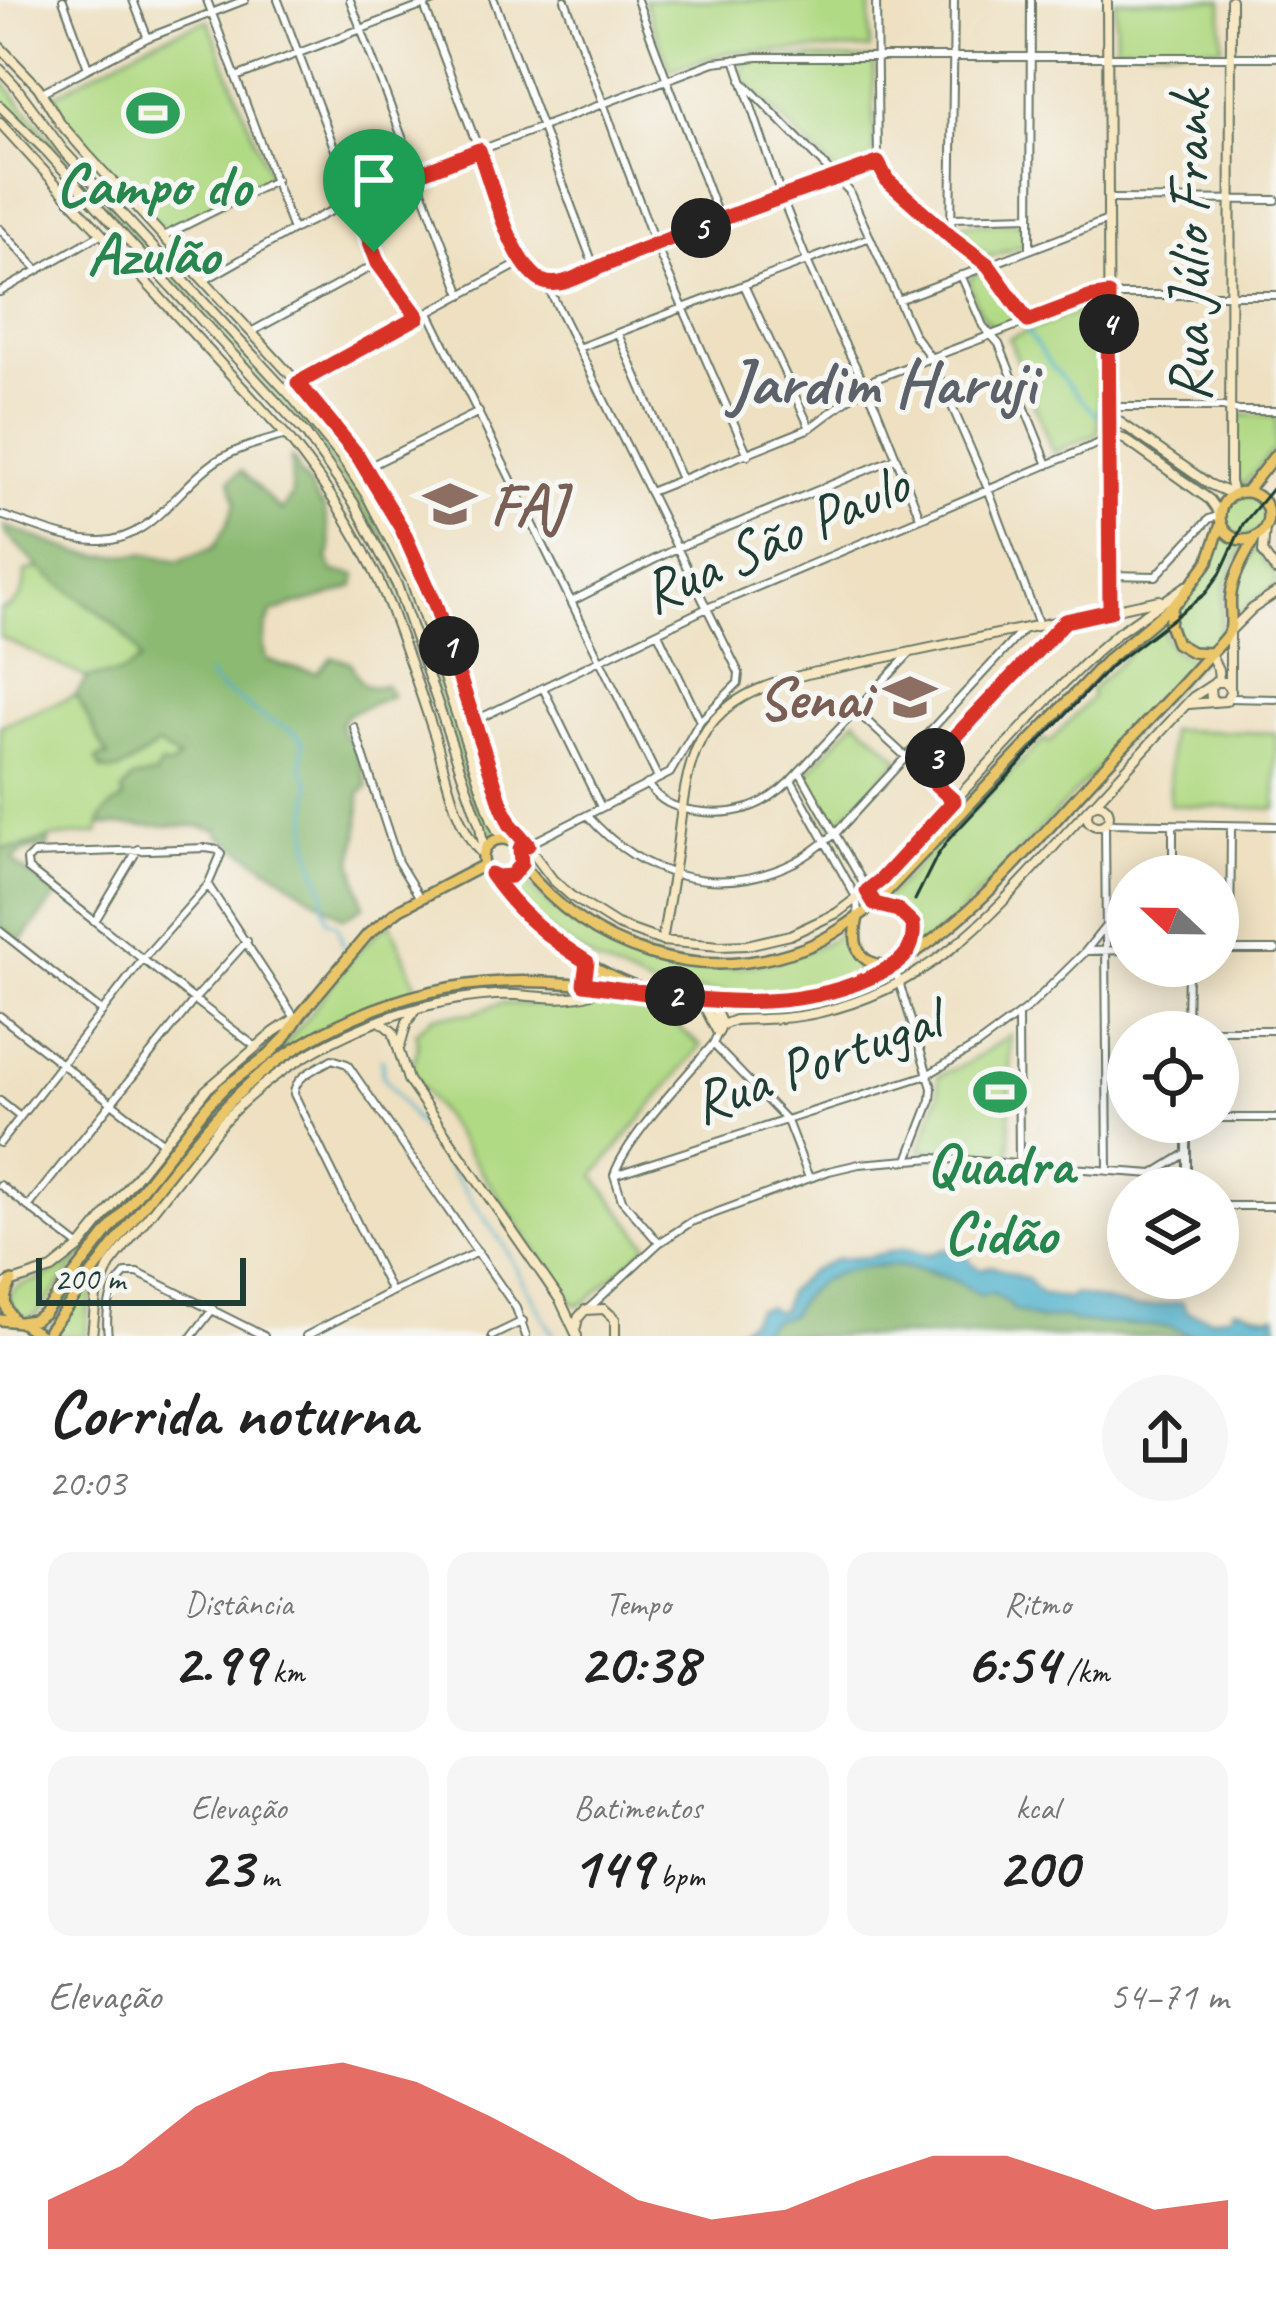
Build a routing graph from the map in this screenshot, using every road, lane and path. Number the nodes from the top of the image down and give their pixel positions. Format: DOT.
graph roads {
  1 [pos="63,0"];
  2 [pos="134,0"];
  3 [pos="207,0"];
  4 [pos="244,0"];
  5 [pos="278,0"];
  6 [pos="350,0"];
  7 [pos="437,0"];
  8 [pos="494,0"];
  9 [pos="566,0"];
  10 [pos="637,0"];
  11 [pos="876,0"];
  12 [pos="954,0"];
  13 [pos="1030,0"];
  14 [pos="1107,0"];
  15 [pos="1231,0"];
  16 [pos="423,3"];
  17 [pos="212,13"];
  18 [pos="361,29"];
  19 [pos="147,38"];
  20 [pos="0,47"];
  21 [pos="299,53"];
  22 [pos="876,56"];
  23 [pos="1030,56"];
  24 [pos="953,57"];
  25 [pos="1230,57"];
  26 [pos="1276,57"];
  27 [pos="1107,58"];
  28 [pos="735,59"];
  29 [pos="17,64"];
  30 [pos="88,68"];
  31 [pos="1,71"];
  32 [pos="236,77"];
  33 [pos="667,78"];
  34 [pos="741,80"];
  35 [pos="42,92"];
  36 [pos="603,102"];
  37 [pos="0,106"];
  38 [pos="0,123"];
  39 [pos="541,126"];
  40 [pos="479,150"];
  41 [pos="878,163"];
  42 [pos="416,174"];
  43 [pos="838,177"];
  44 [pos="275,180"];
  45 [pos="354,199"];
  46 [pos="782,199"];
  47 [pos="1108,200"];
  48 [pos="1232,200"];
  49 [pos="1276,200"];
  50 [pos="1030,216"];
  51 [pos="952,218"];
  52 [pos="1108,220"];
  53 [pos="720,221"];
  54 [pos="0,229"];
  55 [pos="293,230"];
  56 [pos="101,234"];
  57 [pos="164,236"];
  58 [pos="870,237"];
  59 [pos="951,237"];
  60 [pos="655,244"];
  61 [pos="1030,249"];
  62 [pos="807,260"];
  63 [pos="524,261"];
  64 [pos="378,263"];
  65 [pos="988,265"];
  66 [pos="595,269"];
  67 [pos="38,270"];
  68 [pos="962,275"];
  69 [pos="205,280"];
  70 [pos="546,283"];
  71 [pos="744,285"];
  72 [pos="0,292"];
  73 [pos="462,295"];
  74 [pos="1108,295"];
  75 [pos="1231,295"];
  76 [pos="1276,295"];
  77 [pos="898,300"];
  78 [pos="683,308"];
  79 [pos="429,313"];
  80 [pos="418,317"];
  81 [pos="1028,321"];
  82 [pos="251,332"];
  83 [pos="617,333"];
  84 [pos="992,334"];
  85 [pos="578,348"];
  86 [pos="931,358"];
  87 [pos="298,383"];
  88 [pos="865,385"];
  89 [pos="1231,409"];
  90 [pos="1276,411"];
  91 [pos="479,412"];
  92 [pos="1111,412"];
  93 [pos="810,428"];
  94 [pos="286,434"];
  95 [pos="1111,439"];
  96 [pos="748,454"];
  97 [pos="1276,454"];
  98 [pos="896,458"];
  99 [pos="1048,465"];
  100 [pos="366,468"];
  101 [pos="681,479"];
  102 [pos="988,489"];
  103 [pos="650,492"];
  104 [pos="1246,492"];
  105 [pos="1233,494"];
  106 [pos="0,515"];
  107 [pos="921,518"];
  108 [pos="1220,518"];
  109 [pos="1270,518"];
  110 [pos="1256,536"];
  111 [pos="677,548"];
  112 [pos="1276,571"];
  113 [pos="1110,575"];
  114 [pos="1197,578"];
  115 [pos="1177,592"];
  116 [pos="1276,593"];
  117 [pos="572,601"];
  118 [pos="1173,605"];
  119 [pos="707,608"];
  120 [pos="1110,611"];
  121 [pos="1065,621"];
  122 [pos="1039,625"];
  123 [pos="1025,628"];
  124 [pos="1230,631"];
  125 [pos="658,633"];
  126 [pos="996,634"];
  127 [pos="912,652"];
  128 [pos="1210,653"];
  129 [pos="1001,655"];
  130 [pos="601,660"];
  131 [pos="867,661"];
  132 [pos="883,682"];
  133 [pos="1216,682"];
  134 [pos="543,688"];
  135 [pos="1229,693"];
  136 [pos="1276,699"];
  137 [pos="1215,701"];
  138 [pos="1188,704"];
  139 [pos="856,711"];
  140 [pos="474,721"];
  141 [pos="700,721"];
  142 [pos="354,727"];
  143 [pos="905,758"];
  144 [pos="800,772"];
  145 [pos="922,772"];
  146 [pos="658,778"];
  147 [pos="791,780"];
  148 [pos="647,784"];
  149 [pos="1112,784"];
  150 [pos="954,801"];
  151 [pos="1094,804"];
  152 [pos="601,807"];
  153 [pos="681,809"];
  154 [pos="586,815"];
  155 [pos="1107,821"];
  156 [pos="1091,823"];
  157 [pos="1174,826"];
  158 [pos="1231,826"];
  159 [pos="1276,826"];
  160 [pos="835,834"];
  161 [pos="507,839"];
  162 [pos="1062,839"];
  163 [pos="825,841"];
  164 [pos="524,847"];
  165 [pos="138,849"];
  166 [pos="1107,855"];
  167 [pos="1173,855"];
  168 [pos="1231,855"];
  169 [pos="485,862"];
  170 [pos="521,864"];
  171 [pos="674,874"];
  172 [pos="208,885"];
  173 [pos="867,891"];
  174 [pos="420,898"];
  175 [pos="857,899"];
  176 [pos="875,904"];
  177 [pos="858,917"];
  178 [pos="95,921"];
  179 [pos="1107,923"];
  180 [pos="0,932"];
  181 [pos="662,940"];
  182 [pos="247,941"];
  183 [pos="1107,950"];
  184 [pos="1239,950"];
  185 [pos="1276,950"];
  186 [pos="1084,953"];
  187 [pos="906,958"];
  188 [pos="143,959"];
  189 [pos="587,962"];
  190 [pos="894,966"];
  191 [pos="899,983"];
  192 [pos="584,984"];
  193 [pos="608,987"];
  194 [pos="1108,987"];
  195 [pos="670,996"];
  196 [pos="194,1000"];
  197 [pos="701,1000"];
  198 [pos="718,1001"];
  199 [pos="415,1011"];
  200 [pos="102,1012"];
  201 [pos="0,1016"];
  202 [pos="1018,1016"];
  203 [pos="298,1017"];
  204 [pos="392,1018"];
  205 [pos="381,1022"];
  206 [pos="720,1029"];
  207 [pos="1239,1030"];
  208 [pos="1276,1030"];
  209 [pos="401,1041"];
  210 [pos="713,1044"];
  211 [pos="256,1047"];
  212 [pos="62,1064"];
  213 [pos="927,1075"];
  214 [pos="0,1101"];
  215 [pos="110,1102"];
  216 [pos="20,1117"];
  217 [pos="1239,1118"];
  218 [pos="1276,1118"];
  219 [pos="787,1121"];
  220 [pos="0,1142"];
  221 [pos="163,1142"];
  222 [pos="1187,1143"];
  223 [pos="1187,1153"];
  224 [pos="908,1158"];
  225 [pos="1019,1164"];
  226 [pos="1108,1167"];
  227 [pos="1164,1167"];
  228 [pos="1187,1167"];
  229 [pos="1107,1171"];
  230 [pos="614,1175"];
  231 [pos="809,1178"];
  232 [pos="0,1185"];
  233 [pos="1239,1206"];
  234 [pos="1276,1206"];
  235 [pos="28,1207"];
  236 [pos="659,1244"];
  237 [pos="80,1247"];
  238 [pos="478,1252"];
  239 [pos="12,1281"];
  240 [pos="0,1286"];
  241 [pos="391,1292"];
  242 [pos="560,1300"];
  243 [pos="213,1310"];
  244 [pos="587,1310"];
  245 [pos="0,1320"];
  246 [pos="18,1321"];
  247 [pos="523,1321"];
  248 [pos="577,1332"];
  249 [pos="45,1336"];
  250 [pos="92,1336"];
  251 [pos="108,1336"];
  252 [pos="192,1336"];
  253 [pos="264,1336"];
  254 [pos="306,1336"];
  255 [pos="492,1336"];
  256 [pos="526,1336"];
  257 [pos="615,1336"];
  1 -- 30 [label="street"];
  2 -- 19 [label="street"];
  3 -- 17 [label="street"];
  4 -- 17 [label="street"];
  5 -- 21 [label="street"];
  6 -- 18 [label="street"];
  7 -- 16 [label="street"];
  8 -- 39 [label="street"];
  9 -- 36 [label="street"];
  10 -- 33 [label="street"];
  11 -- 22 [label="street"];
  12 -- 24 [label="street"];
  13 -- 23 [label="street"];
  14 -- 27 [label="street"];
  15 -- 25 [label="street, Rua Júlio Frank"];
  16 -- 18 [label="street"];
  16 -- 40 [label="street"];
  17 -- 19 [label="street"];
  17 -- 32 [label="street"];
  18 -- 21 [label="street"];
  18 -- 42 [label="street"];
  19 -- 30 [label="street"];
  20 -- 29 [label="street"];
  21 -- 32 [label="street"];
  21 -- 45 [label="street"];
  22 -- 24 [label="street"];
  22 -- 28 [label="street"];
  22 -- 41 [label="street"];
  23 -- 24 [label="street"];
  23 -- 27 [label="street"];
  23 -- 50 [label="street"];
  24 -- 51 [label="street"];
  25 -- 26 [label="street"];
  25 -- 27 [label="street"];
  25 -- 48 [label="street, Rua Júlio Frank"];
  27 -- 47 [label="street"];
  28 -- 33 [label="street"];
  28 -- 34 [label="street"];
  29 -- 31 [label="street"];
  29 -- 35 [label="street"];
  30 -- 35 [label="street"];
  31 -- 161 [label="street"];
  32 -- 44 [label="street"];
  33 -- 36 [label="street"];
  33 -- 53 [label="street"];
  34 -- 43 [label="street"];
  34 -- 46 [label="street"];
  35 -- 57 [label="street"];
  36 -- 39 [label="street"];
  36 -- 60 [label="street"];
  37 -- 169 [label="street"];
  38 -- 56 [label="street"];
  39 -- 40 [label="street"];
  39 -- 66 [label="street"];
  40 -- 42 [label="street"];
  40 -- 63 [label="street"];
  41 -- 43 [label="street"];
  41 -- 59 [label="street"];
  42 -- 45 [label="street"];
  42 -- 73 [label="street"];
  43 -- 46 [label="street"];
  43 -- 58 [label="street"];
  44 -- 55 [label="street"];
  44 -- 57 [label="street"];
  45 -- 55 [label="street"];
  45 -- 64 [label="street"];
  46 -- 53 [label="street"];
  46 -- 62 [label="street"];
  47 -- 48 [label="street"];
  47 -- 52 [label="street"];
  48 -- 49 [label="street"];
  48 -- 75 [label="street, Rua Júlio Frank"];
  50 -- 51 [label="street"];
  50 -- 61 [label="street"];
  51 -- 59 [label="street"];
  52 -- 61 [label="street"];
  52 -- 74 [label="street"];
  53 -- 60 [label="street"];
  54 -- 67 [label="street"];
  55 -- 69 [label="street"];
  56 -- 67 [label="street"];
  56 -- 94 [label="street"];
  57 -- 69 [label="street"];
  58 -- 62 [label="street"];
  58 -- 77 [label="street"];
  59 -- 65 [label="street"];
  60 -- 66 [label="street"];
  60 -- 78 [label="street"];
  61 -- 65 [label="street"];
  62 -- 71 [label="street"];
  62 -- 88 [label="street"];
  63 -- 70 [label="street"];
  63 -- 73 [label="street"];
  64 -- 80 [label="street"];
  64 -- 82 [label="street"];
  65 -- 68 [label="street"];
  65 -- 81 [label="street"];
  66 -- 70 [label="street"];
  67 -- 72 [label="street"];
  68 -- 77 [label="street"];
  68 -- 84 [label="street"];
  69 -- 82 [label="street"];
  70 -- 85 [label="street"];
  71 -- 78 [label="street"];
  71 -- 93 [label="street"];
  73 -- 79 [label="street"];
  74 -- 75 [label="street"];
  74 -- 81 [label="street"];
  74 -- 92 [label="street"];
  75 -- 76 [label="street"];
  75 -- 89 [label="street, Rua Júlio Frank"];
  77 -- 86 [label="street"];
  78 -- 83 [label="street"];
  78 -- 96 [label="street"];
  79 -- 80 [label="street"];
  79 -- 91 [label="street"];
  80 -- 87 [label="street"];
  81 -- 84 [label="street"];
  82 -- 87 [label="street"];
  83 -- 85 [label="street"];
  83 -- 101 [label="street"];
  84 -- 86 [label="street"];
  84 -- 99 [label="street"];
  85 -- 103 [label="street"];
  86 -- 88 [label="street"];
  86 -- 102 [label="street"];
  87 -- 100 [label="street"];
  88 -- 93 [label="street"];
  88 -- 98 [label="street"];
  89 -- 90 [label="street"];
  89 -- 92 [label="street"];
  89 -- 105 [label="street, Rua Júlio Frank"];
  91 -- 100 [label="street"];
  91 -- 117 [label="street"];
  92 -- 95 [label="street"];
  92 -- 105 [label="street"];
  93 -- 96 [label="street"];
  94 -- 106 [label="street"];
  94 -- 169 [label="street"];
  95 -- 99 [label="street, Rua São Paulo"];
  95 -- 108 [label="street"];
  95 -- 113 [label="street"];
  96 -- 101 [label="street"];
  97 -- 104 [label="main road"];
  98 -- 107 [label="street"];
  98 -- 111 [label="street"];
  99 -- 102 [label="street, Rua São Paulo"];
  100 -- 140 [label="street"];
  101 -- 103 [label="street"];
  102 -- 107 [label="street, Rua São Paulo"];
  102 -- 122 [label="street"];
  103 -- 111 [label="street"];
  104 -- 105 [label="main road"];
  104 -- 109 [label="main road"];
  105 -- 108 [label="main road"];
  107 -- 119 [label="street, Rua São Paulo"];
  108 -- 110 [label="main road"];
  108 -- 113 [label="street"];
  108 -- 114 [label="main road"];
  109 -- 110 [label="main road"];
  109 -- 112 [label="street"];
  110 -- 124 [label="main road"];
  111 -- 117 [label="street"];
  111 -- 119 [label="street"];
  113 -- 120 [label="street"];
  114 -- 115 [label="street"];
  114 -- 118 [label="main road"];
  115 -- 120 [label="street"];
  115 -- 150 [label="street"];
  116 -- 124 [label="street"];
  117 -- 130 [label="street"];
  118 -- 128 [label="main road"];
  118 -- 176 [label="main road"];
  119 -- 125 [label="street, Rua São Paulo"];
  119 -- 141 [label="street"];
  120 -- 121 [label="street"];
  121 -- 122 [label="street"];
  121 -- 145 [label="street"];
  122 -- 123 [label="street"];
  123 -- 126 [label="street"];
  123 -- 129 [label="street"];
  124 -- 128 [label="main road"];
  124 -- 135 [label="street"];
  125 -- 130 [label="street, Rua São Paulo"];
  125 -- 141 [label="street"];
  126 -- 127 [label="street"];
  126 -- 129 [label="street"];
  127 -- 131 [label="street"];
  127 -- 132 [label="street"];
  128 -- 133 [label="street"];
  128 -- 187 [label="main road"];
  129 -- 143 [label="street"];
  130 -- 134 [label="street, Rua São Paulo"];
  130 -- 146 [label="street"];
  131 -- 132 [label="street"];
  131 -- 153 [label="street"];
  132 -- 139 [label="street"];
  133 -- 135 [label="street"];
  133 -- 137 [label="street"];
  133 -- 138 [label="street"];
  134 -- 140 [label="street, Rua São Paulo"];
  134 -- 152 [label="street"];
  135 -- 136 [label="street"];
  135 -- 137 [label="street"];
  137 -- 138 [label="street"];
  138 -- 149 [label="street"];
  139 -- 143 [label="street"];
  139 -- 144 [label="street"];
  140 -- 164 [label="street"];
  141 -- 146 [label="street"];
  142 -- 174 [label="street"];
  143 -- 145 [label="street"];
  143 -- 160 [label="street"];
  144 -- 147 [label="street"];
  144 -- 160 [label="street"];
  145 -- 150 [label="street"];
  146 -- 148 [label="street"];
  147 -- 153 [label="street"];
  147 -- 163 [label="street"];
  148 -- 152 [label="street"];
  148 -- 153 [label="street"];
  149 -- 151 [label="street"];
  149 -- 155 [label="street"];
  150 -- 173 [label="street"];
  151 -- 155 [label="street"];
  151 -- 156 [label="street"];
  151 -- 162 [label="street"];
  152 -- 154 [label="street"];
  153 -- 171 [label="street"];
  154 -- 164 [label="street"];
  154 -- 171 [label="street"];
  155 -- 156 [label="street"];
  155 -- 157 [label="street"];
  155 -- 166 [label="street"];
  156 -- 162 [label="street"];
  157 -- 158 [label="street"];
  157 -- 167 [label="street"];
  158 -- 159 [label="street"];
  158 -- 168 [label="street"];
  160 -- 163 [label="street"];
  160 -- 173 [label="street"];
  161 -- 164 [label="main road"];
  161 -- 169 [label="main road"];
  162 -- 191 [label="street"];
  163 -- 171 [label="street"];
  163 -- 175 [label="street"];
  164 -- 170 [label="main road"];
  164 -- 181 [label="street"];
  165 -- 172 [label="street"];
  165 -- 178 [label="street"];
  165 -- 178 [label="street"];
  169 -- 170 [label="main road"];
  169 -- 174 [label="main road"];
  169 -- 189 [label="main road"];
  170 -- 177 [label="main road"];
  171 -- 181 [label="street"];
  172 -- 182 [label="street"];
  172 -- 188 [label="street"];
  173 -- 175 [label="street"];
  173 -- 176 [label="street"];
  174 -- 203 [label="main road"];
  175 -- 177 [label="street"];
  175 -- 181 [label="street"];
  176 -- 177 [label="main road"];
  176 -- 187 [label="main road"];
  177 -- 190 [label="main road"];
  178 -- 188 [label="street"];
  179 -- 186 [label="street, Rua Portugal"];
  180 -- 200 [label="street"];
  182 -- 196 [label="street"];
  182 -- 203 [label="street"];
  183 -- 186 [label="street"];
  184 -- 185 [label="street"];
  186 -- 202 [label="street, Rua Portugal"];
  187 -- 190 [label="main road"];
  188 -- 196 [label="street"];
  188 -- 200 [label="street"];
  189 -- 192 [label="main road"];
  189 -- 195 [label="main road"];
  190 -- 191 [label="street"];
  190 -- 198 [label="main road"];
  191 -- 206 [label="street"];
  191 -- 213 [label="street"];
  192 -- 193 [label="main road"];
  192 -- 249 [label="main road"];
  193 -- 195 [label="main road"];
  193 -- 199 [label="street"];
  194 -- 226 [label="street"];
  195 -- 197 [label="main road"];
  196 -- 211 [label="street"];
  196 -- 215 [label="street"];
  197 -- 198 [label="main road"];
  197 -- 206 [label="street"];
  198 -- 206 [label="street"];
  199 -- 204 [label="street"];
  199 -- 209 [label="street"];
  200 -- 212 [label="street"];
  201 -- 212 [label="street"];
  202 -- 213 [label="street, Rua Portugal"];
  202 -- 225 [label="street"];
  203 -- 211 [label="street"];
  203 -- 246 [label="main road"];
  204 -- 205 [label="street"];
  204 -- 209 [label="street"];
  205 -- 209 [label="street"];
  205 -- 250 [label="street"];
  206 -- 210 [label="street"];
  207 -- 208 [label="street"];
  209 -- 242 [label="street"];
  210 -- 219 [label="street"];
  210 -- 230 [label="street"];
  211 -- 221 [label="street"];
  212 -- 215 [label="street"];
  212 -- 216 [label="street"];
  213 -- 219 [label="street, Rua Portugal"];
  213 -- 224 [label="street"];
  214 -- 216 [label="street"];
  215 -- 221 [label="street"];
  215 -- 235 [label="street"];
  216 -- 220 [label="street"];
  217 -- 218 [label="street"];
  219 -- 230 [label="street, Rua Portugal"];
  219 -- 231 [label="street"];
  221 -- 237 [label="street"];
  222 -- 223 [label="street"];
  223 -- 227 [label="street"];
  223 -- 228 [label="street"];
  224 -- 225 [label="street"];
  224 -- 231 [label="street"];
  225 -- 229 [label="street"];
  230 -- 236 [label="street"];
  231 -- 236 [label="street"];
  232 -- 235 [label="street"];
  233 -- 234 [label="street"];
  235 -- 237 [label="street"];
  236 -- 244 [label="street"];
  237 -- 239 [label="street"];
  238 -- 241 [label="street"];
  238 -- 241 [label="street"];
  238 -- 247 [label="street"];
  239 -- 240 [label="street"];
  239 -- 246 [label="main road"];
  241 -- 254 [label="street"];
  242 -- 244 [label="street"];
  242 -- 248 [label="street"];
  243 -- 251 [label="street"];
  243 -- 252 [label="street"];
  243 -- 253 [label="street"];
  244 -- 248 [label="street"];
  244 -- 257 [label="street"];
  245 -- 246 [label="main road"];
  246 -- 249 [label="main road"];
  247 -- 255 [label="street"];
  247 -- 256 [label="street"];
}
